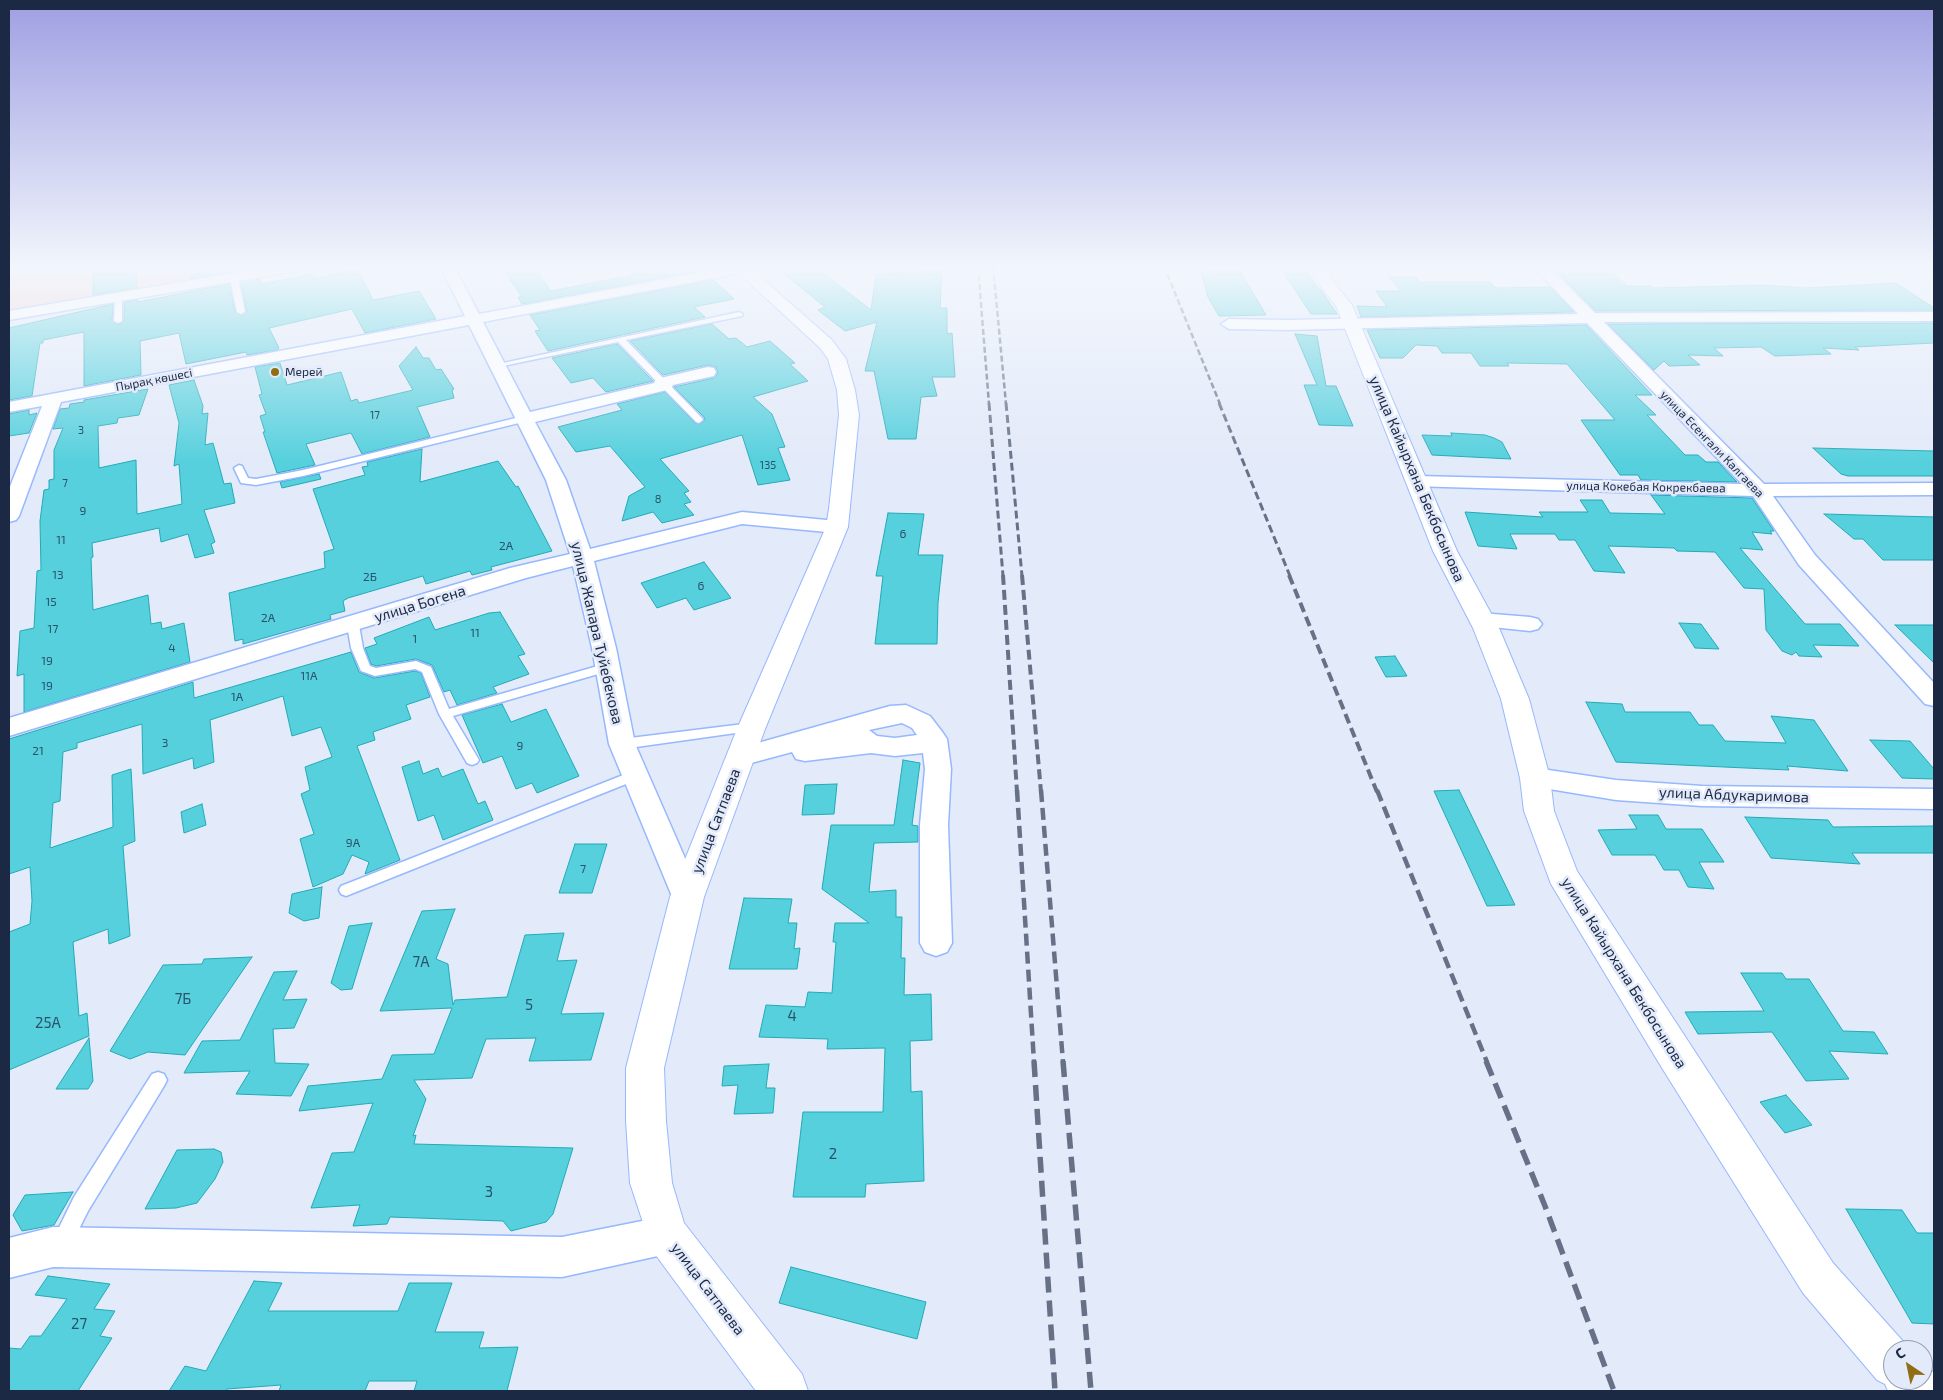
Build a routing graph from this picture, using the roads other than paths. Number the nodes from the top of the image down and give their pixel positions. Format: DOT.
graph roads {
  1 [pos="415,331"];
  2 [pos="481,331"];
  3 [pos="657,331"];
  4 [pos="812,331"];
  5 [pos="1356,331"];
  6 [pos="1603,331"];
  7 [pos="620,339"];
  8 [pos="498,365"];
  9 [pos="708,372"];
  10 [pos="663,384"];
  11 [pos="54,399"];
  12 [pos="9,407"];
  13 [pos="524,418"];
  14 [pos="699,420"];
  15 [pos="239,468"];
  16 [pos="1418,482"];
  17 [pos="1934,489"];
  18 [pos="1759,490"];
  19 [pos="9,516"];
  20 [pos="837,526"];
  21 [pos="582,557"];
  22 [pos="1481,620"];
  23 [pos="1530,624"];
  24 [pos="352,625"];
  25 [pos="608,668"];
  26 [pos="1934,698"];
  27 [pos="446,714"];
  28 [pos="9,727"];
  29 [pos="752,727"];
  30 [pos="622,744"];
  31 [pos="740,757"];
  32 [pos="472,760"];
  33 [pos="636,775"];
  34 [pos="1535,778"];
  35 [pos="1934,799"];
  36 [pos="346,890"];
  37 [pos="687,897"];
  38 [pos="936,943"];
  39 [pos="158,1080"];
  40 [pos="667,1235"];
  41 [pos="60,1247"];
  42 [pos="9,1258"];
  43 [pos="1883,1353"];
  44 [pos="786,1391"];
  1 -- 11 [label="street, Пырақ көшесі"];
  2 -- 8 [label="street, улица Жапара Туйебекова"];
  3 -- 7 [label="lane"];
  4 -- 20 [label="street, улица Сатпаева"];
  5 -- 16 [label="street, улица Кайырхана Бекбосынова"];
  6 -- 18 [label="street, улица Есенгали Калгаева"];
  7 -- 8 [label="lane"];
  7 -- 10 [label="lane"];
  8 -- 13 [label="street, улица Жапара Туйебекова"];
  9 -- 10 [label="street"];
  10 -- 13 [label="street"];
  10 -- 14 [label="lane"];
  11 -- 12 [label="street, Пырақ көшесі"];
  11 -- 19 [label="street"];
  13 -- 15 [label="lane"];
  13 -- 21 [label="street, улица Жапара Туйебекова"];
  16 -- 18 [label="street, улица Кокебая Кокрекбаева"];
  16 -- 22 [label="street, улица Кайырхана Бекбосынова"];
  17 -- 18 [label="street, улица Кокебая Кокрекбаева"];
  18 -- 26 [label="street, улица Есенгали Калгаева"];
  20 -- 21 [label="street, улица Богена"];
  20 -- 29 [label="street, улица Сатпаева"];
  21 -- 24 [label="street, улица Богена"];
  21 -- 25 [label="street, улица Жапара Туйебекова"];
  22 -- 23 [label="street"];
  22 -- 34 [label="street, улица Кайырхана Бекбосынова"];
  24 -- 27 [label="lane"];
  24 -- 28 [label="street, улица Богена"];
  25 -- 27 [label="lane"];
  25 -- 30 [label="street, улица Жапара Туйебекова"];
  27 -- 32 [label="lane"];
  29 -- 30 [label="lane"];
  29 -- 31 [label="street, улица Сатпаева"];
  30 -- 33 [label="street, улица Жапара Туйебекова"];
  31 -- 37 [label="street, улица Сатпаева"];
  31 -- 38 [label="street"];
  33 -- 36 [label="lane"];
  33 -- 37 [label="street, улица Жапара Туйебекова"];
  34 -- 35 [label="street, улица Абдукаримова"];
  34 -- 43 [label="street, улица Кайырхана Бекбосынова"];
  37 -- 40 [label="street, улица Сатпаева"];
  39 -- 41 [label="lane"];
  40 -- 41 [label="street"];
  40 -- 44 [label="street, улица Сатпаева"];
  41 -- 42 [label="street"];
}
